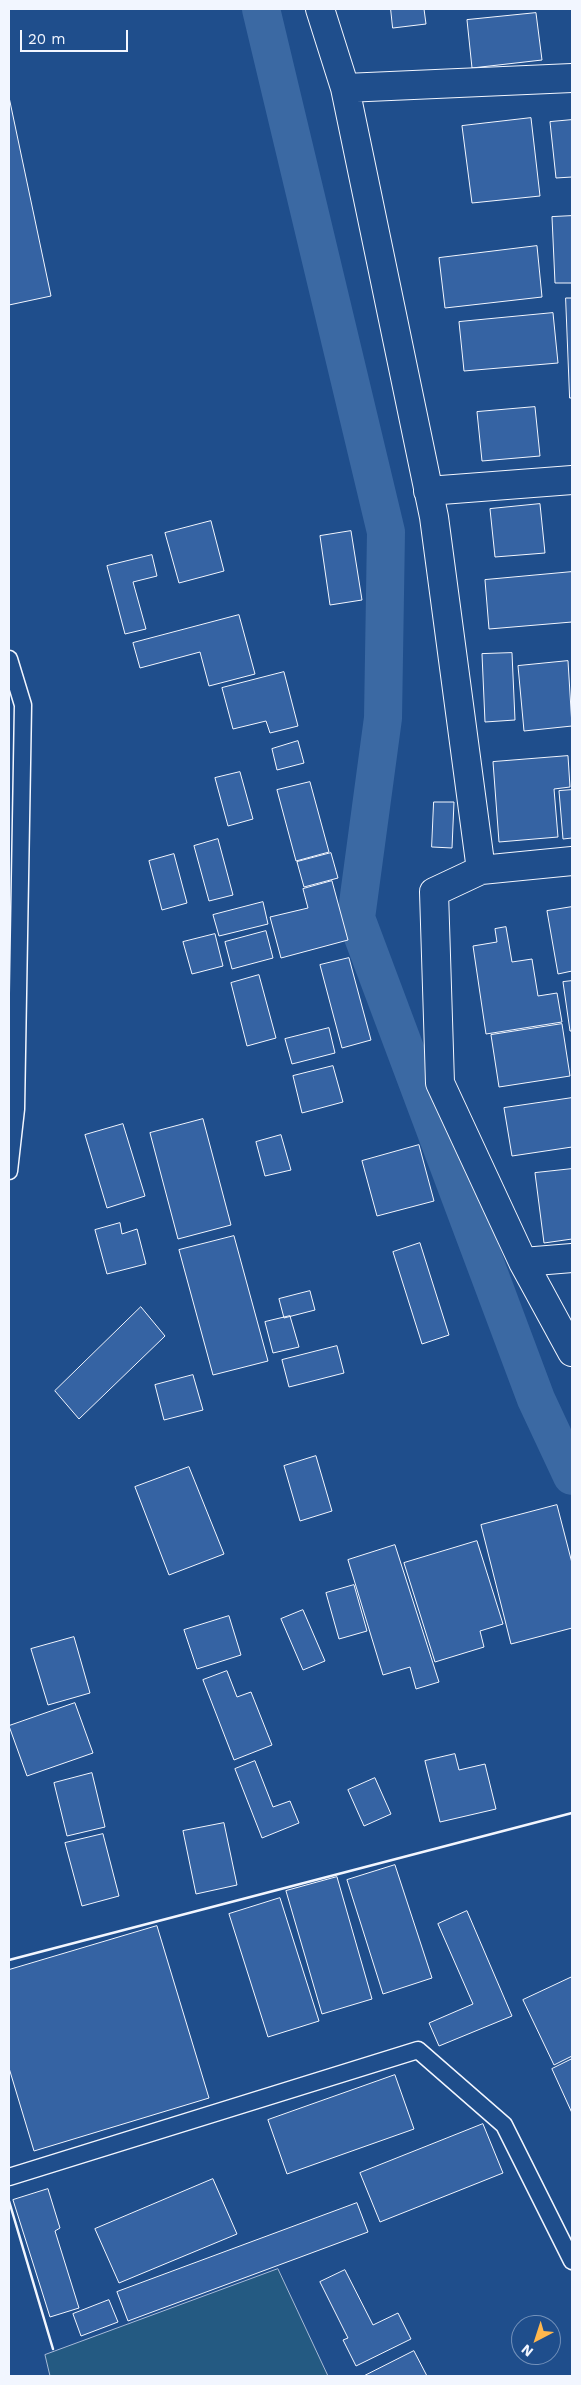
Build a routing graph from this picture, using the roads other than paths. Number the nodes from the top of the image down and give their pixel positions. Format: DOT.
graph roads {
  1 [pos="320,9"];
  2 [pos="572,78"];
  3 [pos="345,88"];
  4 [pos="572,480"];
  5 [pos="428,492"];
  6 [pos="9,659"];
  7 [pos="572,861"];
  8 [pos="481,870"];
  9 [pos="9,1171"];
  10 [pos="572,1258"];
  11 [pos="523,1262"];
  12 [pos="572,1352"];
  13 [pos="9,2177"];
  14 [pos="572,2262"];
  1 -- 3 [label="street"];
  2 -- 3 [label="street"];
  3 -- 5 [label="street"];
  4 -- 5 [label="street"];
  5 -- 8 [label="street"];
  6 -- 9 [label="lane"];
  7 -- 8 [label="street"];
  8 -- 11 [label="street"];
  10 -- 11 [label="street"];
  11 -- 12 [label="street"];
  13 -- 14 [label="lane"];
}
